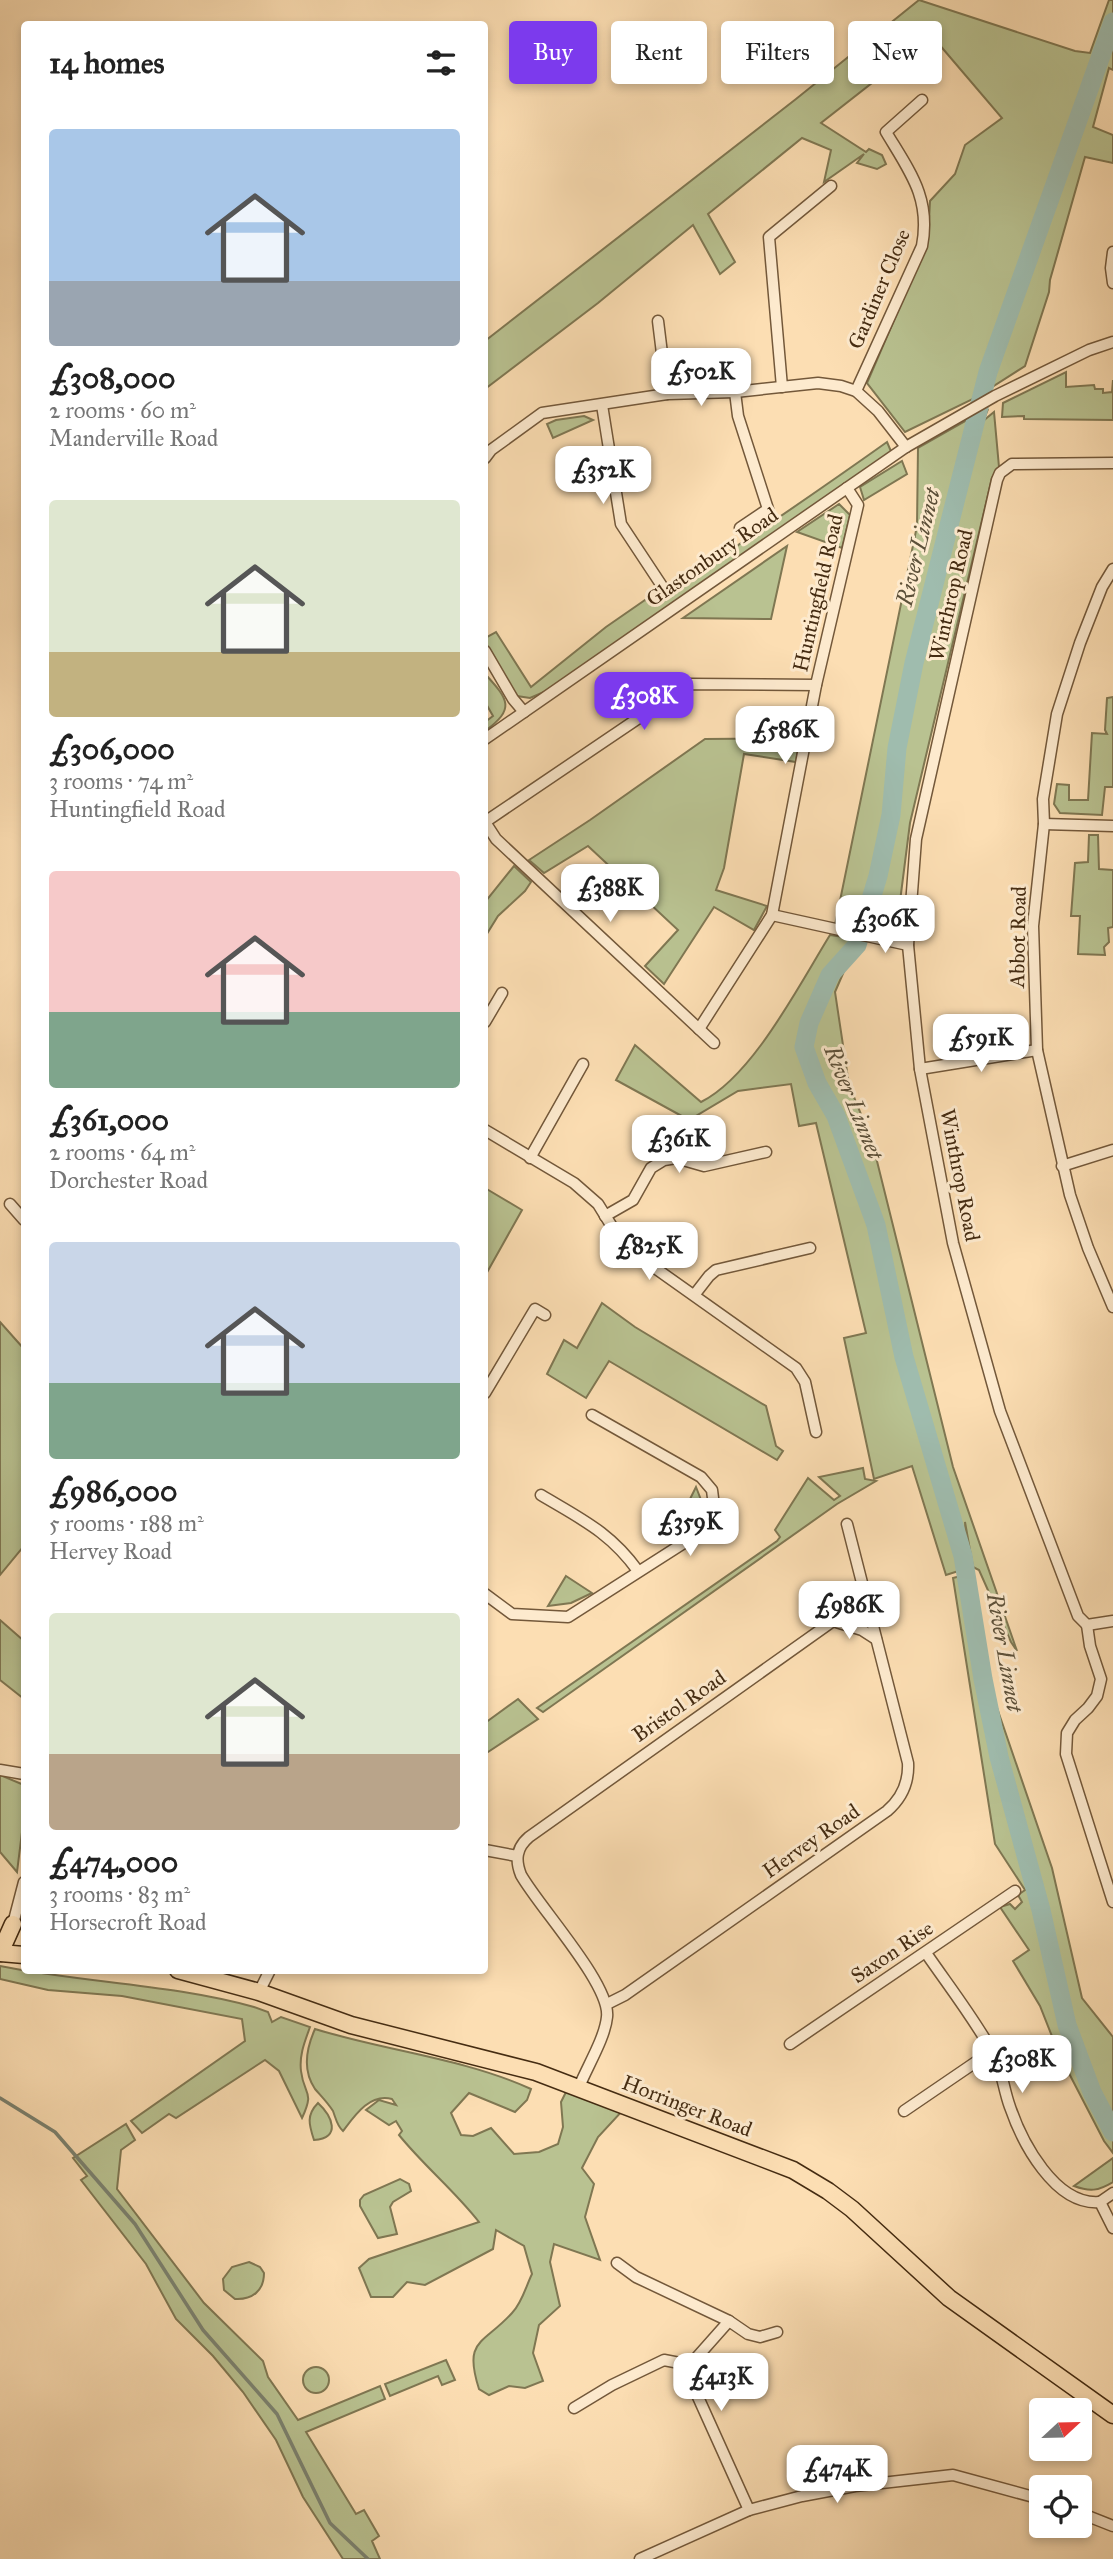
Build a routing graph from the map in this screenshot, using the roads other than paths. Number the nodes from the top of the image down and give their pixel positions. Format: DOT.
graph roads {
  1 [pos="922,100"];
  2 [pos="831,186"];
  3 [pos="1113,253"];
  4 [pos="1113,283"];
  5 [pos="658,321"];
  6 [pos="1113,342"];
  7 [pos="782,387"];
  8 [pos="856,391"];
  9 [pos="735,392"];
  10 [pos="667,394"];
  11 [pos="602,405"];
  12 [pos="906,447"];
  13 [pos="488,454"];
  14 [pos="1113,463"];
  15 [pos="847,488"];
  16 [pos="740,528"];
  17 [pos="1113,569"];
  18 [pos="662,586"];
  19 [pos="488,662"];
  20 [pos="816,685"];
  21 [pos="524,712"];
  22 [pos="488,737"];
  23 [pos="488,820"];
  24 [pos="1044,824"];
  25 [pos="1113,826"];
  26 [pos="488,827"];
  27 [pos="772,915"];
  28 [pos="908,945"];
  29 [pos="502,993"];
  30 [pos="488,1017"];
  31 [pos="699,1028"];
  32 [pos="714,1044"];
  33 [pos="1037,1050"];
  34 [pos="583,1064"];
  35 [pos="920,1069"];
  36 [pos="488,1131"];
  37 [pos="1113,1150"];
  38 [pos="766,1152"];
  39 [pos="530,1158"];
  40 [pos="1062,1166"];
  41 [pos="10,1204"];
  42 [pos="605,1216"];
  43 [pos="21,1217"];
  44 [pos="810,1248"];
  45 [pos="695,1294"];
  46 [pos="1113,1307"];
  47 [pos="545,1315"];
  48 [pos="488,1388"];
  49 [pos="592,1415"];
  50 [pos="816,1432"];
  51 [pos="541,1495"];
  52 [pos="847,1524"];
  53 [pos="638,1571"];
  54 [pos="863,1587"];
  55 [pos="488,1596"];
  56 [pos="833,1621"];
  57 [pos="1113,1621"];
  58 [pos="1087,1625"];
  59 [pos="876,1639"];
  60 [pos="0,1770"];
  61 [pos="21,1774"];
  62 [pos="488,1851"];
  63 [pos="517,1856"];
  64 [pos="1015,1891"];
  65 [pos="21,1893"];
  66 [pos="1113,1902"];
  67 [pos="13,1924"];
  68 [pos="0,1953"];
  69 [pos="926,1953"];
  70 [pos="21,1955"];
  71 [pos="193,1974"];
  72 [pos="268,1974"];
  73 [pos="260,1992"];
  74 [pos="607,2004"];
  75 [pos="790,2044"];
  76 [pos="992,2051"];
  77 [pos="579,2087"];
  78 [pos="904,2111"];
  79 [pos="1113,2193"];
  80 [pos="1100,2202"];
  81 [pos="1113,2228"];
  82 [pos="617,2263"];
  83 [pos="729,2321"];
  84 [pos="776,2332"];
  85 [pos="690,2365"];
  86 [pos="574,2408"];
  87 [pos="1113,2415"];
  88 [pos="1029,2496"];
  89 [pos="749,2510"];
  90 [pos="1092,2518"];
  91 [pos="1113,2526"];
  92 [pos="640,2559"];
  1 -- 8 [label="street, Gardiner Close"];
  2 -- 7 [label="street"];
  3 -- 4 [label="street"];
  5 -- 10 [label="street"];
  6 -- 12 [label="street, Glastonbury Road"];
  7 -- 8 [label="street"];
  7 -- 9 [label="street"];
  8 -- 12 [label="street"];
  9 -- 10 [label="street"];
  9 -- 16 [label="street"];
  10 -- 11 [label="street"];
  11 -- 13 [label="street"];
  11 -- 18 [label="street"];
  12 -- 15 [label="street, Glastonbury Road"];
  14 -- 28 [label="street, Winthrop Road"];
  15 -- 20 [label="street, Huntingfield Road"];
  15 -- 21 [label="street, Glastonbury Road"];
  17 -- 24 [label="street, Abbot Road"];
  19 -- 21 [label="street"];
  20 -- 23 [label="street"];
  20 -- 27 [label="street, Huntingfield Road"];
  21 -- 22 [label="street, Glastonbury Road"];
  24 -- 25 [label="street"];
  24 -- 33 [label="street, Abbot Road"];
  26 -- 31 [label="street"];
  27 -- 28 [label="street"];
  27 -- 31 [label="street, Huntingfield Road"];
  28 -- 35 [label="street, Winthrop Road"];
  29 -- 30 [label="street"];
  31 -- 32 [label="street"];
  33 -- 35 [label="street"];
  33 -- 40 [label="street, Abbot Road"];
  34 -- 39 [label="street"];
  35 -- 58 [label="street, Winthrop Road"];
  36 -- 39 [label="street"];
  37 -- 40 [label="street"];
  38 -- 42 [label="street"];
  39 -- 42 [label="street"];
  40 -- 46 [label="street, Abbot Road"];
  41 -- 43 [label="street"];
  42 -- 45 [label="street"];
  44 -- 45 [label="street"];
  45 -- 50 [label="street"];
  47 -- 48 [label="street"];
  49 -- 53 [label="street"];
  51 -- 53 [label="street"];
  52 -- 54 [label="street, Hervey Road"];
  53 -- 55 [label="street"];
  54 -- 56 [label="street, Bristol Road"];
  54 -- 59 [label="street, Hervey Road"];
  56 -- 59 [label="street"];
  56 -- 63 [label="street, Bristol Road"];
  57 -- 58 [label="street"];
  58 -- 66 [label="street, Winthrop Road"];
  59 -- 74 [label="street, Hervey Road"];
  60 -- 61 [label="street"];
  62 -- 63 [label="street"];
  63 -- 74 [label="street"];
  64 -- 69 [label="street, Saxon Rise"];
  65 -- 67 [label="street"];
  67 -- 68 [label="main road"];
  68 -- 70 [label="main road"];
  69 -- 75 [label="street, Saxon Rise"];
  69 -- 76 [label="street"];
  71 -- 73 [label="main road, Horringer Road"];
  72 -- 73 [label="street"];
  73 -- 77 [label="main road, Horringer Road"];
  74 -- 77 [label="street"];
  76 -- 78 [label="street"];
  76 -- 80 [label="street"];
  77 -- 87 [label="main road, Horringer Road"];
  79 -- 80 [label="street"];
  80 -- 81 [label="street"];
  82 -- 83 [label="street"];
  83 -- 84 [label="street"];
  83 -- 85 [label="street"];
  85 -- 86 [label="street"];
  85 -- 89 [label="street"];
  88 -- 89 [label="street"];
  89 -- 92 [label="street"];
  90 -- 91 [label="street"];
}
